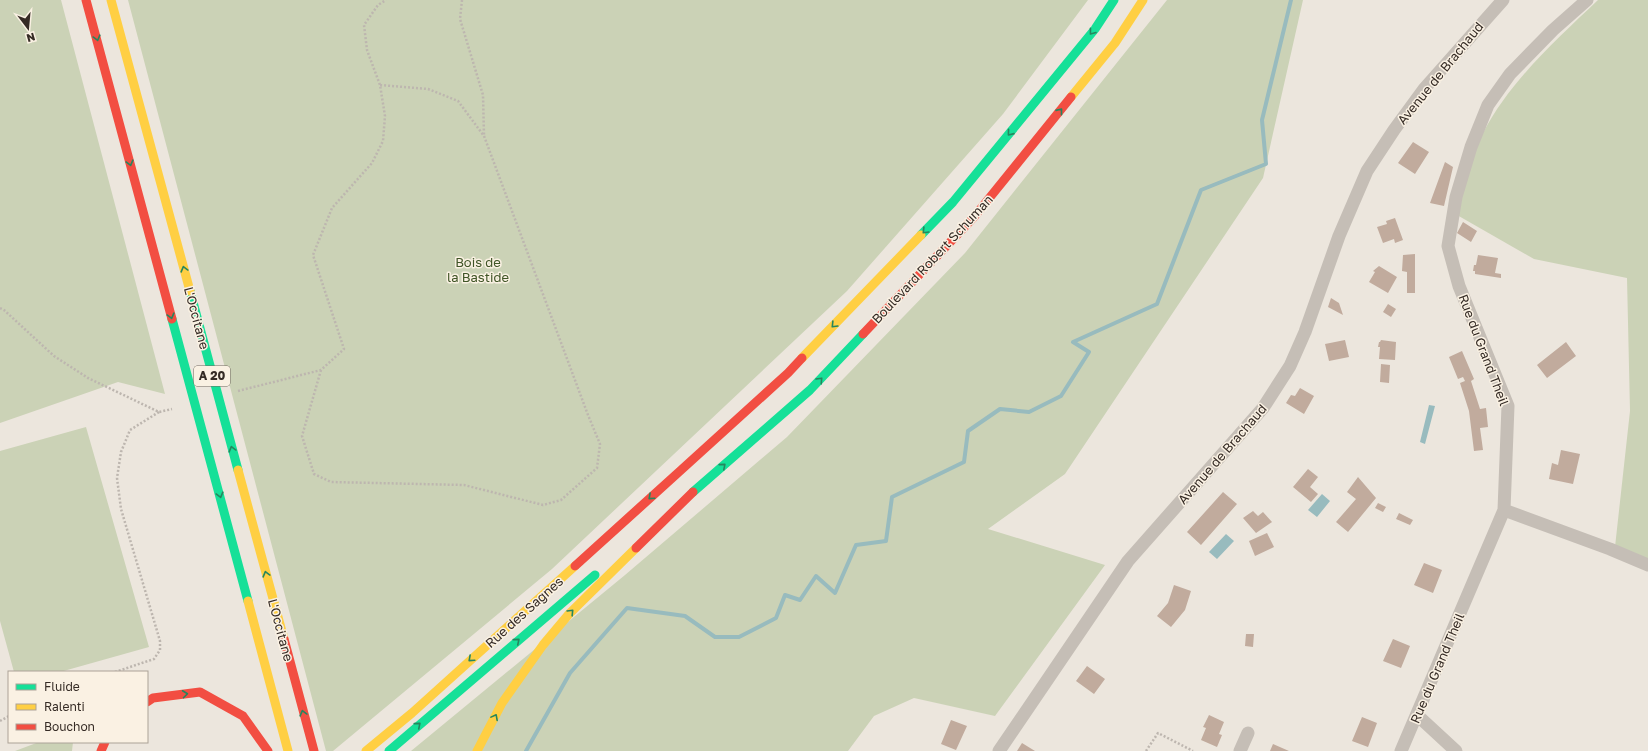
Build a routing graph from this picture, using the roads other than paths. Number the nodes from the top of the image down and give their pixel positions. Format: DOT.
graph roads {
  1 [pos="86,0"];
  2 [pos="111,0"];
  3 [pos="1114,0"];
  4 [pos="1143,0"];
  5 [pos="1502,0"];
  6 [pos="1587,0"];
  7 [pos="680,471"];
  8 [pos="693,492"];
  9 [pos="1504,510"];
  10 [pos="1648,565"];
  11 [pos="148,701"];
  12 [pos="1417,715"];
  13 [pos="1248,733"];
  14 [pos="268,751"];
  15 [pos="288,751"];
  16 [pos="314,751"];
  17 [pos="366,751"];
  18 [pos="389,751"];
  19 [pos="477,751"];
  20 [pos="999,751"];
  21 [pos="1240,751"];
  22 [pos="1401,751"];
  23 [pos="1456,751"];
  1 -- 15 [label="main road, L'Occitane / A 20, one-way"];
  16 -- 2 [label="main road, L'Occitane / A 20, one-way"];
  3 -- 7 [label="main road, Boulevard Robert Schuman, one-way"];
  8 -- 4 [label="main road, Boulevard Robert Schuman, one-way"];
  5 -- 20 [label="street, Avenue de Brachaud"];
  6 -- 9 [label="street, Rue du Grand Theil"];
  7 -- 17 [label="main road, Rue des Sagnes, one-way"];
  18 -- 8 [label="main road, Rue des Sagnes, one-way"];
  19 -- 8 [label="main road, one-way"];
  9 -- 10 [label="street"];
  9 -- 12 [label="street, Rue du Grand Theil"];
  11 -- 14 [label="main road, one-way"];
  12 -- 22 [label="street, Rue du Grand Theil"];
  12 -- 23 [label="street"];
  13 -- 21 [label="street"];
}
